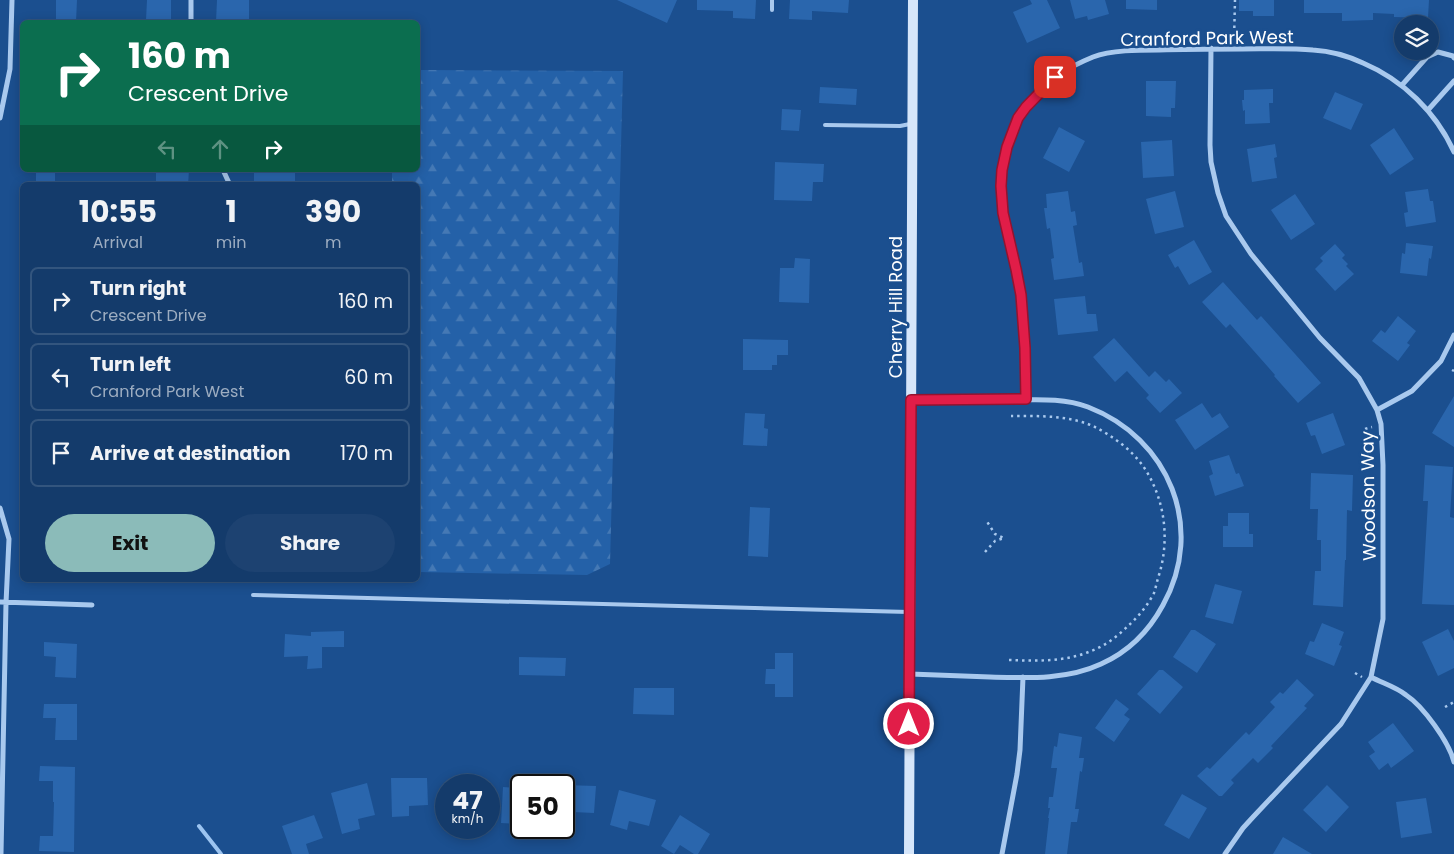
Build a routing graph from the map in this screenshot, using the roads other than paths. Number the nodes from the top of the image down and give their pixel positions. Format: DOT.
graph roads {
  1 [pos="12,0"];
  2 [pos="191,0"];
  3 [pos="772,0"];
  4 [pos="913,0"];
  5 [pos="772,10"];
  6 [pos="191,20"];
  7 [pos="1211,48"];
  8 [pos="1454,58"];
  9 [pos="1454,82"];
  10 [pos="1402,85"];
  11 [pos="1428,110"];
  12 [pos="0,118"];
  13 [pos="913,124"];
  14 [pos="825,125"];
  15 [pos="1454,152"];
  16 [pos="1454,335"];
  17 [pos="1026,399"];
  18 [pos="911,400"];
  19 [pos="1377,410"];
  20 [pos="0,508"];
  21 [pos="253,594"];
  22 [pos="3,602"];
  23 [pos="92,605"];
  24 [pos="909,612"];
  25 [pos="910,674"];
  26 [pos="1023,677"];
  27 [pos="1370,677"];
  28 [pos="1454,762"];
  29 [pos="1,854"];
  30 [pos="909,854"];
  31 [pos="1002,854"];
  32 [pos="1226,854"];
  1 -- 12 [label="street"];
  2 -- 6 [label="street"];
  3 -- 5 [label="lane"];
  4 -- 13 [label="main road, Cherry Hill Road"];
  7 -- 10 [label="street, Cranford Park West"];
  7 -- 17 [label="street, Cranford Park West"];
  7 -- 19 [label="street, Woodson Way"];
  8 -- 10 [label="street"];
  9 -- 11 [label="street"];
  10 -- 11 [label="street, Cranford Park West"];
  11 -- 15 [label="street, Cranford Park West"];
  13 -- 14 [label="lane"];
  13 -- 18 [label="main road, Cherry Hill Road"];
  16 -- 19 [label="street"];
  17 -- 18 [label="street"];
  17 -- 26 [label="street"];
  18 -- 24 [label="main road, Cherry Hill Road"];
  19 -- 27 [label="street, Woodson Way"];
  20 -- 22 [label="street"];
  21 -- 24 [label="lane"];
  22 -- 23 [label="street"];
  22 -- 29 [label="street"];
  24 -- 25 [label="main road, Cherry Hill Road"];
  25 -- 26 [label="street"];
  25 -- 30 [label="main road, Cherry Hill Road"];
  26 -- 31 [label="street"];
  27 -- 28 [label="street"];
  27 -- 32 [label="street, Woodson Way"];
}
